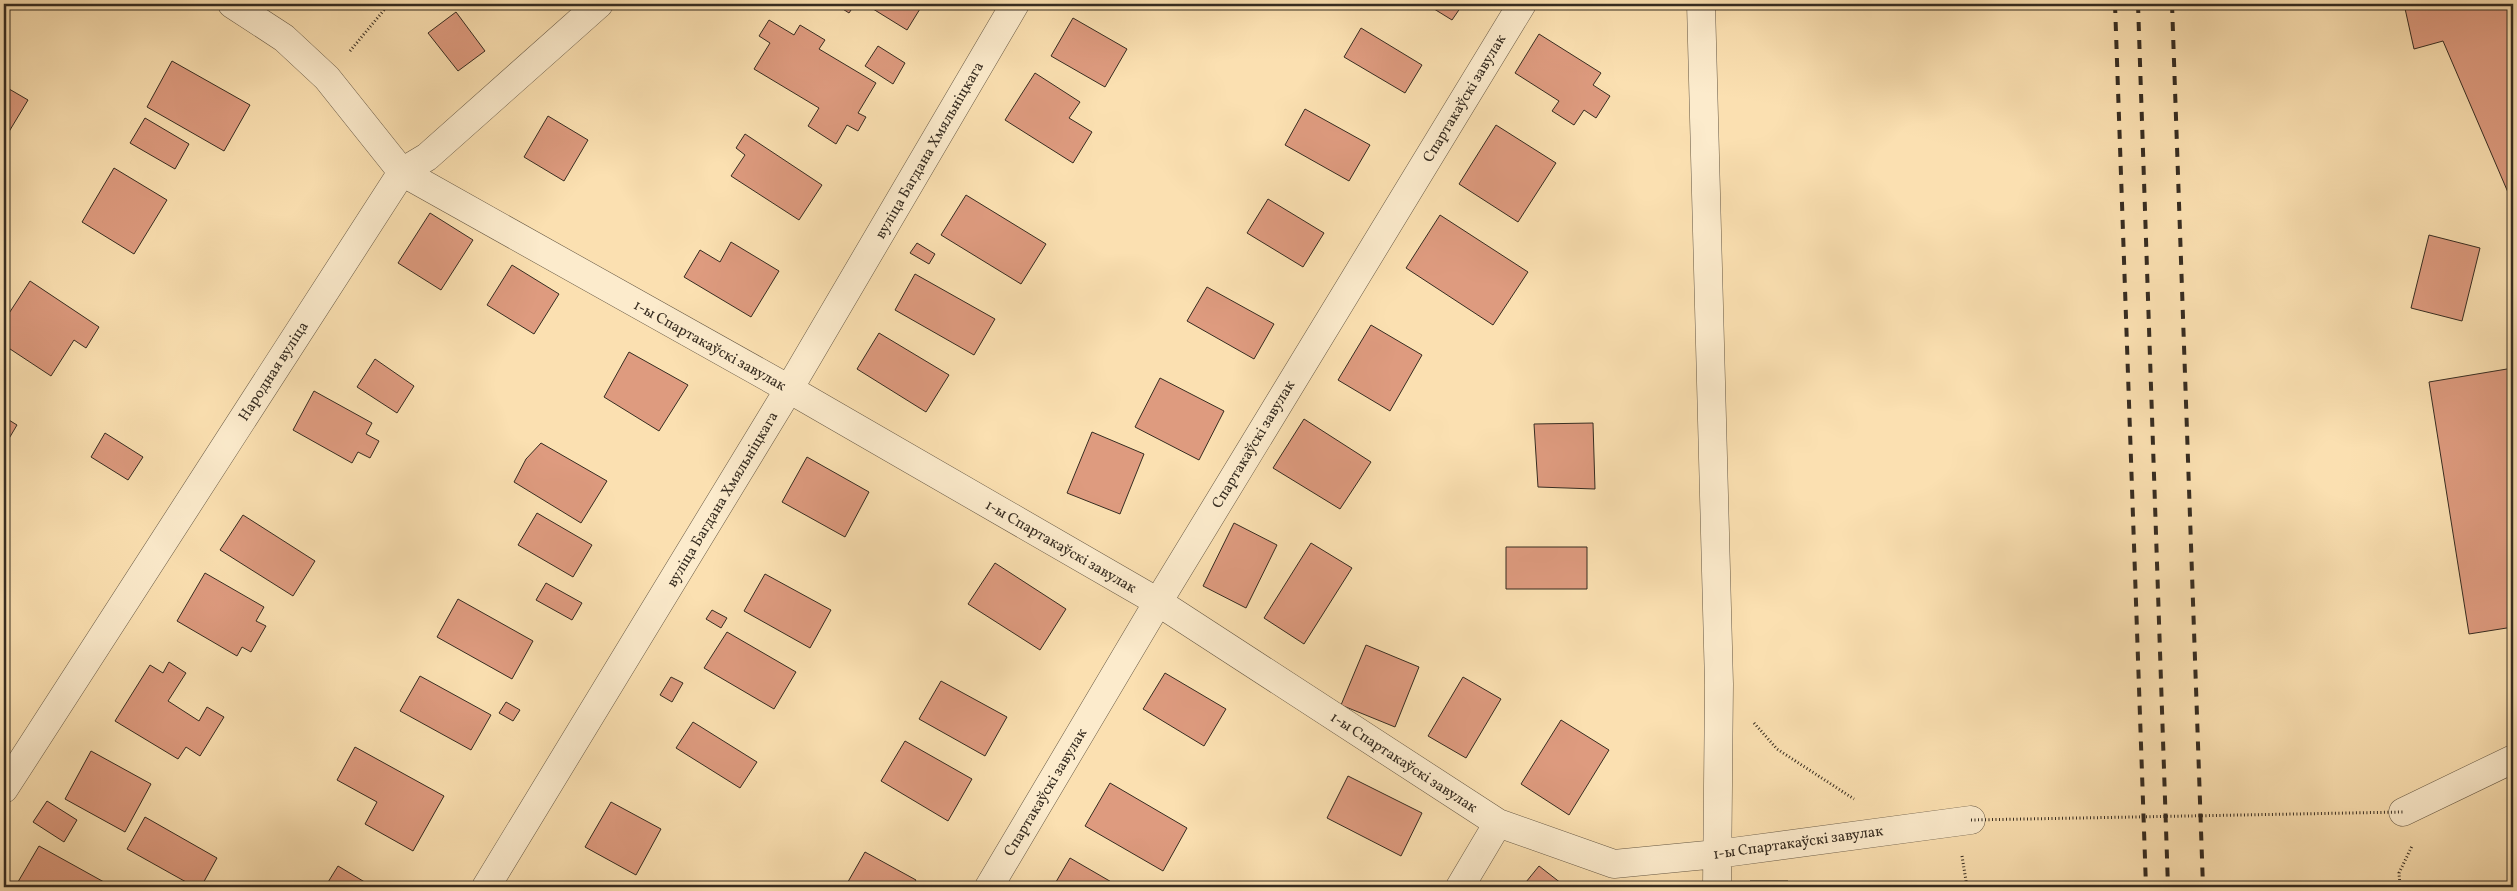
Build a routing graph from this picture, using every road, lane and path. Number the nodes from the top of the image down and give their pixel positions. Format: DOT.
graph roads {
  1 [pos="232,4"];
  2 [pos="389,4"];
  3 [pos="599,4"];
  4 [pos="1014,4"];
  5 [pos="1522,4"];
  6 [pos="1701,4"];
  7 [pos="327,78"];
  8 [pos="402,172"];
  9 [pos="789,390"];
  10 [pos="1158,602"];
  11 [pos="1719,684"];
  12 [pos="2513,759"];
  13 [pos="4,788"];
  14 [pos="2403,812"];
  15 [pos="1971,820"];
  16 [pos="1498,823"];
  17 [pos="1900,829"];
  18 [pos="1717,854"];
  19 [pos="486,887"];
  20 [pos="989,887"];
  21 [pos="1460,887"];
  22 [pos="1717,887"];
  1 -- 7 [label="street, 1-ы Спартакаўскі завулак"];
  2 -- 7 [label="path"];
  3 -- 8 [label="street, Народная вуліца"];
  4 -- 9 [label="street, вуліца Багдана Хмяльніцкага"];
  5 -- 10 [label="street, Спартакаўскі завулак"];
  6 -- 11 [label="street"];
  7 -- 8 [label="street, 1-ы Спартакаўскі завулак"];
  8 -- 9 [label="street, 1-ы Спартакаўскі завулак"];
  8 -- 13 [label="street, Народная вуліца"];
  9 -- 10 [label="street, 1-ы Спартакаўскі завулак"];
  9 -- 19 [label="street, вуліца Багдана Хмяльніцкага"];
  10 -- 16 [label="street, 1-ы Спартакаўскі завулак"];
  10 -- 20 [label="street, Спартакаўскі завулак"];
  11 -- 17 [label="path"];
  11 -- 18 [label="street"];
  12 -- 14 [label="street"];
  14 -- 15 [label="path, bridge"];
  15 -- 17 [label="street, 1-ы Спартакаўскі завулак"];
  16 -- 18 [label="street, 1-ы Спартакаўскі завулак"];
  16 -- 21 [label="street"];
  17 -- 18 [label="street, 1-ы Спартакаўскі завулак"];
  18 -- 22 [label="street"];
}
